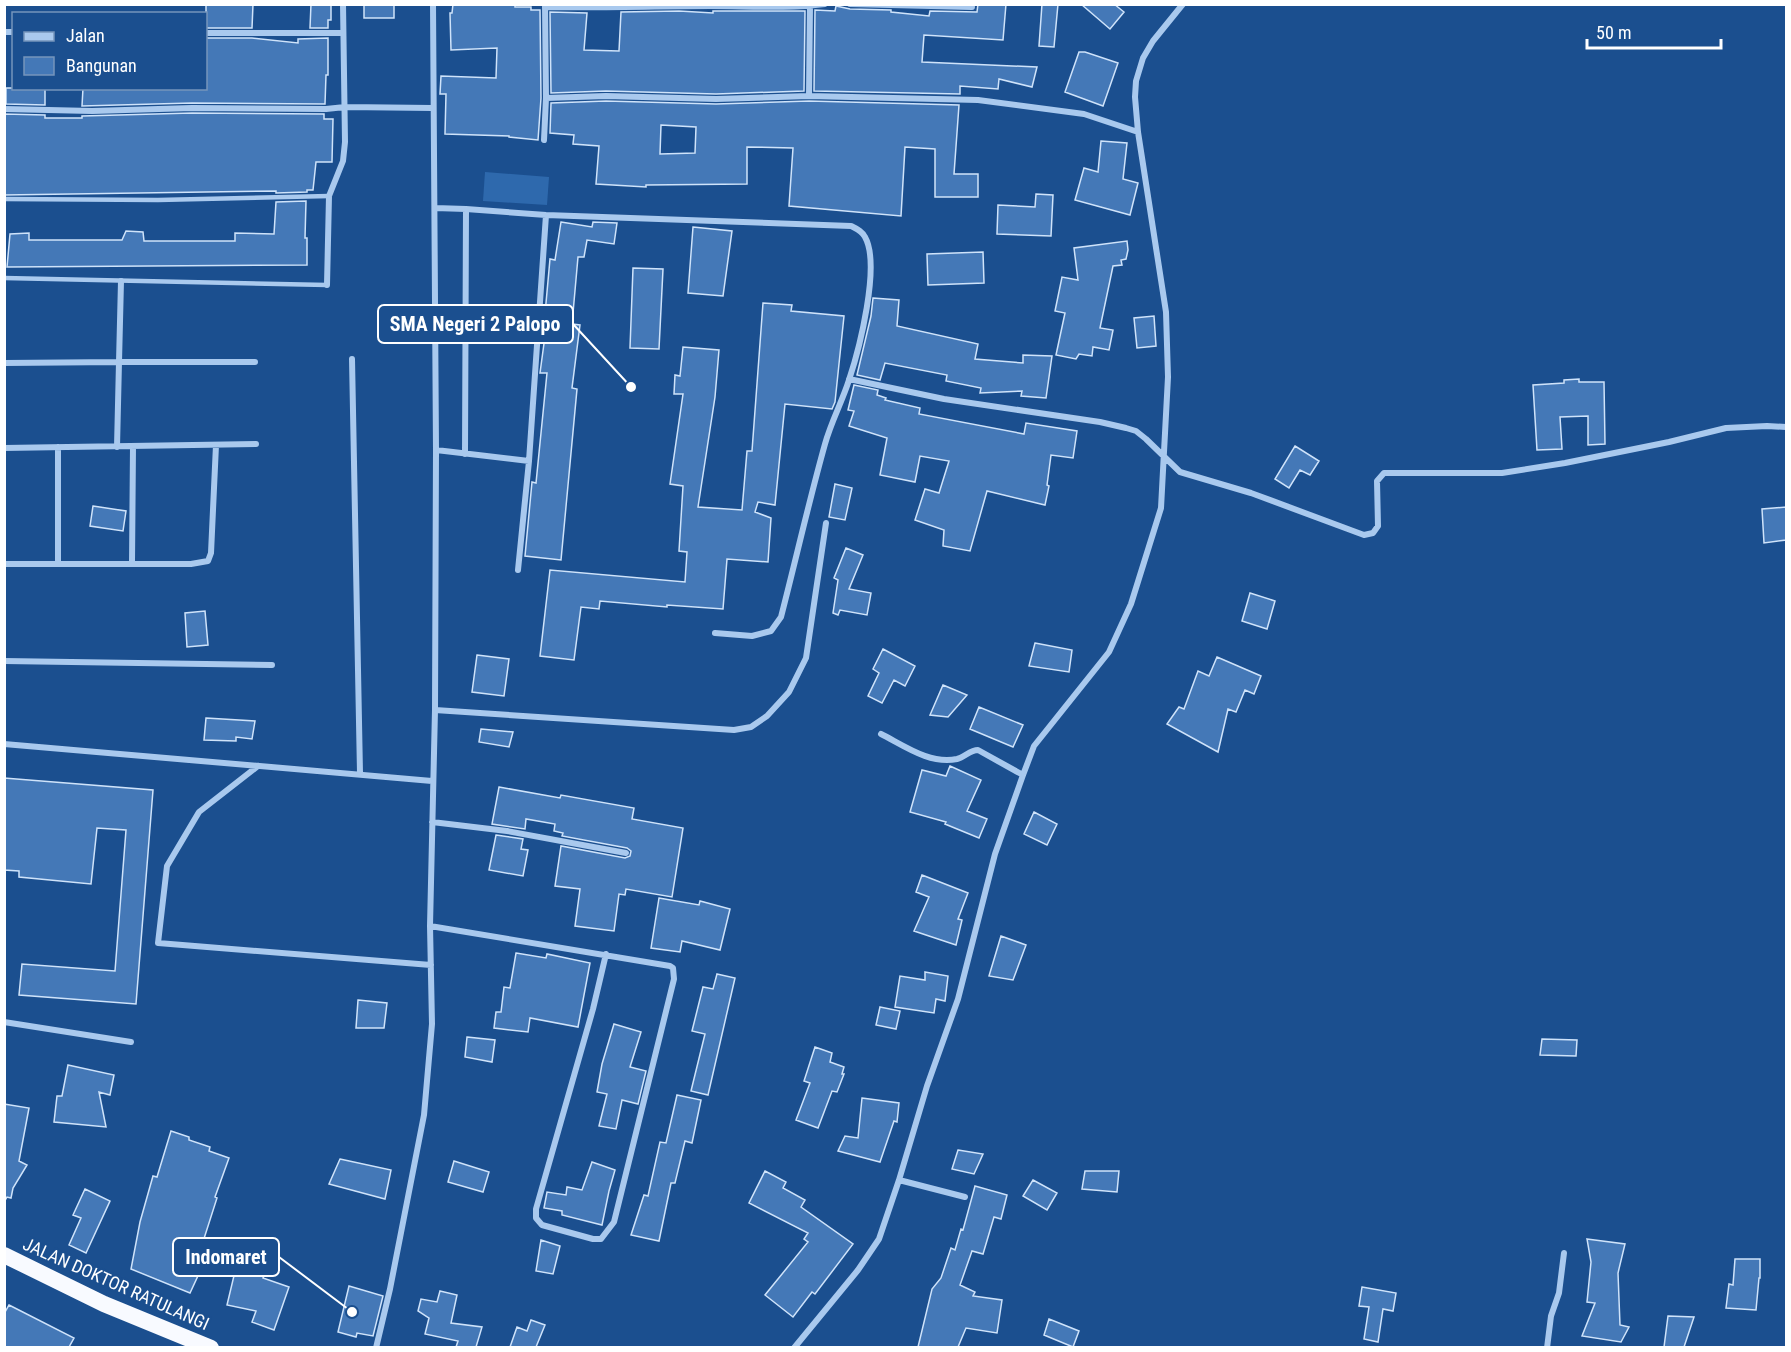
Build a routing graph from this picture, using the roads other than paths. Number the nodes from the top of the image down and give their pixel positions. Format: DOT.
graph roads {
  1 [pos="343,4"];
  2 [pos="433,4"];
  3 [pos="825,4"];
  4 [pos="850,4"];
  5 [pos="1183,4"];
  6 [pos="930,5"];
  7 [pos="545,6"];
  8 [pos="810,6"];
  9 [pos="972,7"];
  10 [pos="207,33"];
  11 [pos="343,33"];
  12 [pos="809,96"];
  13 [pos="546,98"];
  14 [pos="345,107"];
  15 [pos="432,108"];
  16 [pos="4,109"];
  17 [pos="1138,132"];
  18 [pos="544,140"];
  19 [pos="329,196"];
  20 [pos="4,199"];
  21 [pos="435,208"];
  22 [pos="466,209"];
  23 [pos="546,215"];
  24 [pos="4,278"];
  25 [pos="121,281"];
  26 [pos="327,285"];
  27 [pos="352,360"];
  28 [pos="119,362"];
  29 [pos="255,362"];
  30 [pos="4,363"];
  31 [pos="849,379"];
  32 [pos="1786,427"];
  33 [pos="256,444"];
  34 [pos="216,445"];
  35 [pos="133,446"];
  36 [pos="58,447"];
  37 [pos="117,447"];
  38 [pos="4,448"];
  39 [pos="436,450"];
  40 [pos="465,454"];
  41 [pos="1165,458"];
  42 [pos="529,461"];
  43 [pos="826,523"];
  44 [pos="58,563"];
  45 [pos="132,563"];
  46 [pos="4,564"];
  47 [pos="518,570"];
  48 [pos="715,633"];
  49 [pos="4,661"];
  50 [pos="272,665"];
  51 [pos="435,710"];
  52 [pos="881,734"];
  53 [pos="4,744"];
  54 [pos="258,766"];
  55 [pos="360,774"];
  56 [pos="1023,775"];
  57 [pos="432,781"];
  58 [pos="432,822"];
  59 [pos="626,853"];
  60 [pos="430,926"];
  61 [pos="606,954"];
  62 [pos="431,965"];
  63 [pos="4,1022"];
  64 [pos="131,1042"];
  65 [pos="901,1181"];
  66 [pos="965,1197"];
  67 [pos="1564,1253"];
  68 [pos="4,1255"];
  69 [pos="211,1347"];
  70 [pos="376,1347"];
  71 [pos="794,1347"];
  72 [pos="1547,1347"];
  1 -- 11 [label="street"];
  2 -- 15 [label="street"];
  3 -- 8 [label="street"];
  4 -- 6 [label="street"];
  5 -- 17 [label="street"];
  6 -- 9 [label="street"];
  7 -- 8 [label="street"];
  7 -- 13 [label="street"];
  8 -- 12 [label="street"];
  10 -- 11 [label="street"];
  11 -- 14 [label="street"];
  12 -- 13 [label="street"];
  12 -- 17 [label="street"];
  13 -- 18 [label="street"];
  14 -- 15 [label="street"];
  14 -- 16 [label="street"];
  14 -- 19 [label="street"];
  15 -- 21 [label="street"];
  17 -- 41 [label="street"];
  19 -- 20 [label="lane"];
  19 -- 26 [label="street"];
  21 -- 22 [label="street"];
  21 -- 39 [label="street"];
  22 -- 23 [label="street"];
  22 -- 40 [label="street"];
  23 -- 31 [label="street"];
  23 -- 42 [label="street"];
  24 -- 25 [label="lane"];
  25 -- 26 [label="lane"];
  25 -- 28 [label="street"];
  27 -- 55 [label="street"];
  28 -- 29 [label="street"];
  28 -- 30 [label="street"];
  28 -- 37 [label="street"];
  31 -- 41 [label="street"];
  31 -- 48 [label="street"];
  32 -- 41 [label="street"];
  33 -- 34 [label="street"];
  34 -- 35 [label="street"];
  34 -- 45 [label="street"];
  35 -- 37 [label="street"];
  35 -- 45 [label="street"];
  36 -- 37 [label="street"];
  36 -- 38 [label="street"];
  36 -- 44 [label="street"];
  39 -- 40 [label="street"];
  39 -- 51 [label="street"];
  40 -- 42 [label="street"];
  41 -- 56 [label="street"];
  42 -- 47 [label="street"];
  43 -- 51 [label="street"];
  44 -- 45 [label="street"];
  44 -- 46 [label="street"];
  49 -- 50 [label="street"];
  51 -- 57 [label="street"];
  52 -- 56 [label="street"];
  53 -- 54 [label="street"];
  54 -- 55 [label="street"];
  54 -- 62 [label="street"];
  55 -- 57 [label="street"];
  56 -- 65 [label="street"];
  57 -- 58 [label="street"];
  58 -- 59 [label="street"];
  58 -- 60 [label="street"];
  60 -- 61 [label="street"];
  60 -- 62 [label="street"];
  61 -- 61 [label="street"];
  62 -- 70 [label="street"];
  63 -- 64 [label="street"];
  65 -- 66 [label="street"];
  65 -- 71 [label="street"];
  67 -- 72 [label="street"];
  68 -- 69 [label="highway, JALAN DOKTOR RATULANGI"];
}
